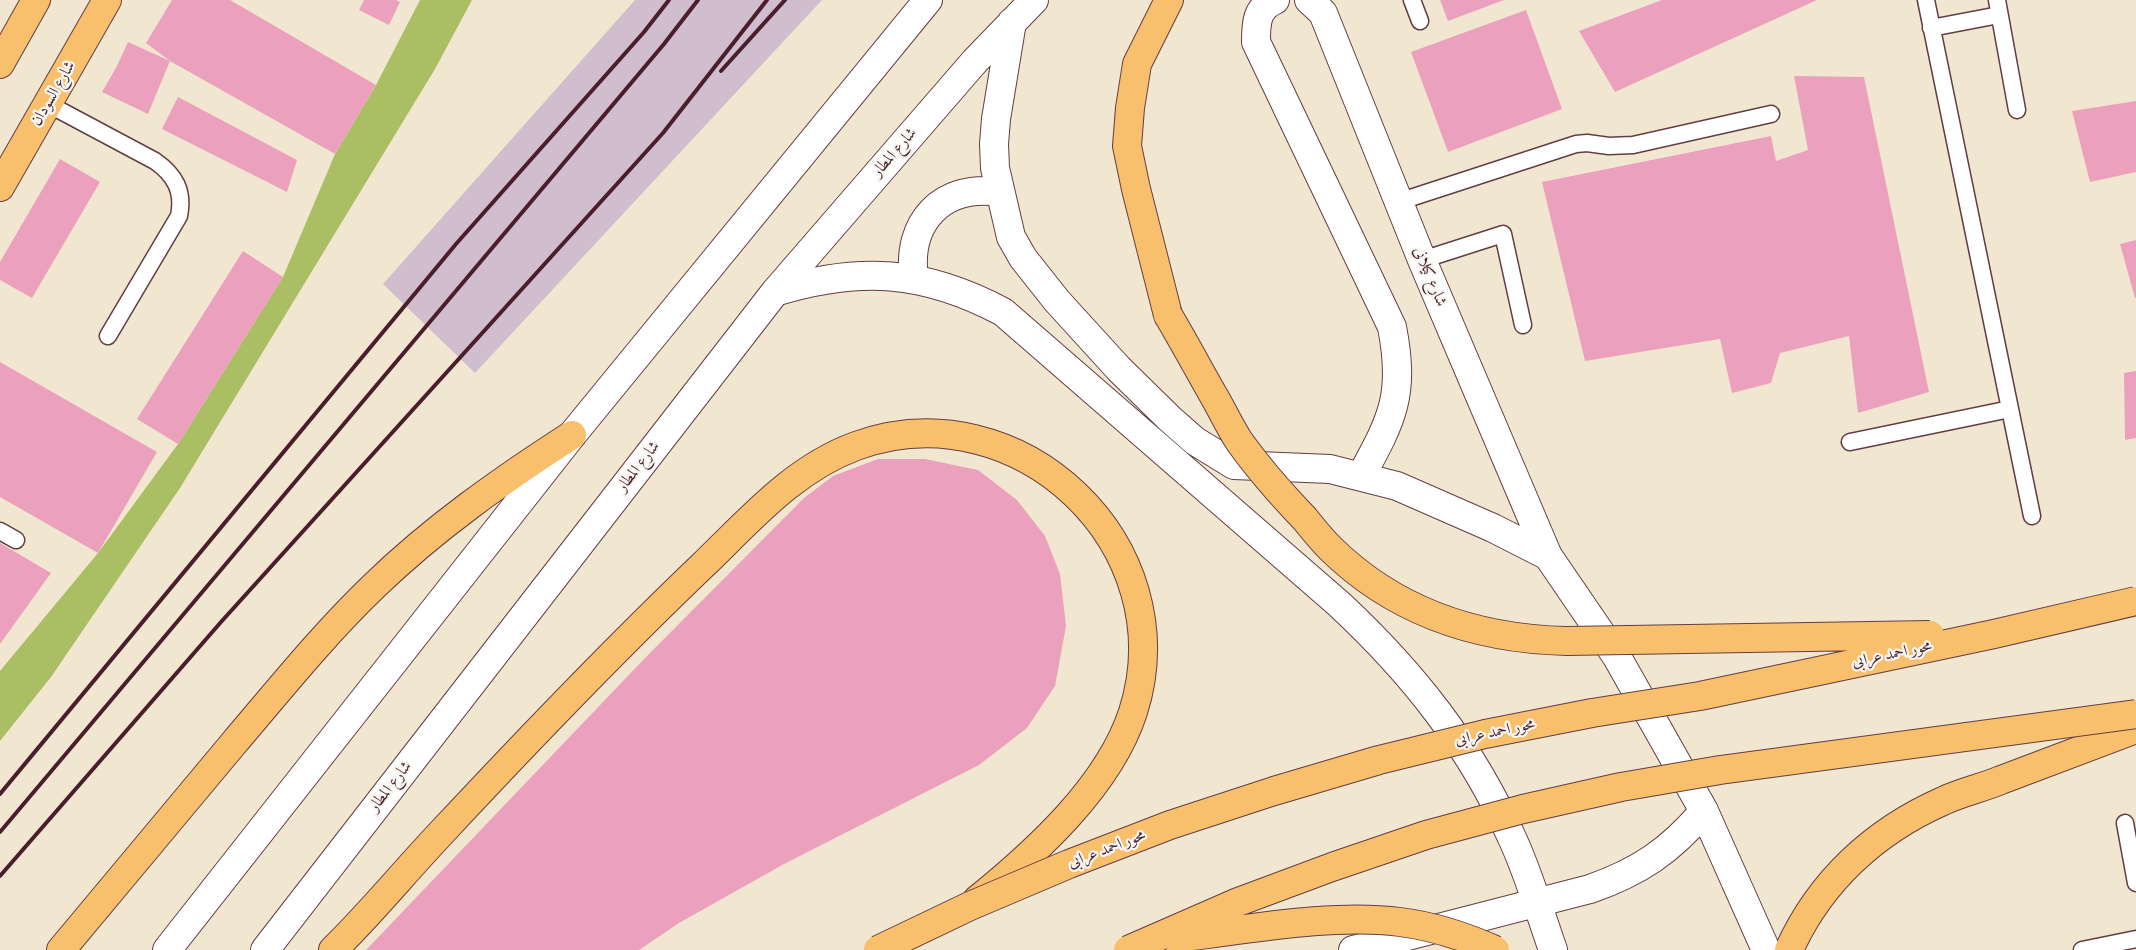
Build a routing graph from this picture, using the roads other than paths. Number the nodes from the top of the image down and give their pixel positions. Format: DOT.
graph roads {
  1 [pos="36,0"];
  2 [pos="107,0"];
  3 [pos="928,0"];
  4 [pos="1034,0"];
  5 [pos="1169,0"];
  6 [pos="1275,0"];
  7 [pos="1309,0"];
  8 [pos="1412,0"];
  9 [pos="1926,0"];
  10 [pos="1998,8"];
  11 [pos="1420,21"];
  12 [pos="1012,22"];
  13 [pos="1931,28"];
  14 [pos="0,64"];
  15 [pos="48,104"];
  16 [pos="2017,110"];
  17 [pos="1771,114"];
  18 [pos="0,187"];
  19 [pos="999,192"];
  20 [pos="1398,202"];
  21 [pos="1422,260"];
  22 [pos="914,279"];
  23 [pos="775,292"];
  24 [pos="1523,325"];
  25 [pos="108,336"];
  26 [pos="2010,409"];
  27 [pos="572,435"];
  28 [pos="1850,442"];
  29 [pos="1360,476"];
  30 [pos="2032,516"];
  31 [pos="0,530"];
  32 [pos="16,540"];
  33 [pos="1548,556"];
  34 [pos="2136,601"];
  35 [pos="1994,634"];
  36 [pos="2136,714"];
  37 [pos="2136,729"];
  38 [pos="1704,811"];
  39 [pos="2125,823"];
  40 [pos="2136,883"];
  41 [pos="1536,902"];
  42 [pos="970,906"];
  43 [pos="2136,939"];
  44 [pos="1137,946"];
  45 [pos="61,950"];
  46 [pos="167,950"];
  47 [pos="265,950"];
  48 [pos="333,950"];
  49 [pos="878,950"];
  50 [pos="1357,950"];
  51 [pos="1495,950"];
  52 [pos="1553,950"];
  53 [pos="1766,950"];
  54 [pos="1789,950"];
  55 [pos="2082,950"];
  1 -- 14 [label="main road"];
  2 -- 15 [label="main road, شارع السودان"];
  3 -- 27 [label="street"];
  4 -- 12 [label="street, شارع المطار"];
  5 -- 35 [label="main road, bridge"];
  6 -- 29 [label="street"];
  7 -- 20 [label="street, شارع كيلانى"];
  8 -- 11 [label="lane"];
  9 -- 13 [label="lane"];
  10 -- 13 [label="lane"];
  10 -- 16 [label="lane"];
  12 -- 19 [label="street"];
  12 -- 23 [label="street, شارع المطار"];
  13 -- 26 [label="lane"];
  15 -- 18 [label="main road, شارع السودان"];
  15 -- 25 [label="lane"];
  17 -- 20 [label="lane"];
  19 -- 22 [label="street"];
  19 -- 29 [label="street"];
  20 -- 21 [label="street, شارع كيلانى"];
  21 -- 24 [label="lane"];
  21 -- 33 [label="street, شارع كيلانى"];
  22 -- 23 [label="street"];
  22 -- 41 [label="street"];
  23 -- 47 [label="street, شارع المطار"];
  26 -- 28 [label="lane"];
  26 -- 30 [label="lane"];
  27 -- 45 [label="main road"];
  27 -- 46 [label="street"];
  29 -- 33 [label="street"];
  31 -- 32 [label="lane"];
  33 -- 38 [label="street, شارع كيلانى"];
  34 -- 35 [label="main road, محور احمد عرابى, bridge"];
  35 -- 42 [label="main road, محور احمد عرابى, bridge"];
  36 -- 44 [label="main road, bridge"];
  37 -- 54 [label="main road"];
  38 -- 41 [label="street"];
  38 -- 53 [label="street, شارع كيلانى"];
  39 -- 40 [label="lane"];
  41 -- 50 [label="street"];
  41 -- 52 [label="street"];
  42 -- 48 [label="main road, bridge"];
  42 -- 49 [label="main road, محور احمد عرابى, bridge"];
  43 -- 55 [label="lane"];
  44 -- 51 [label="main road, bridge"];
}
